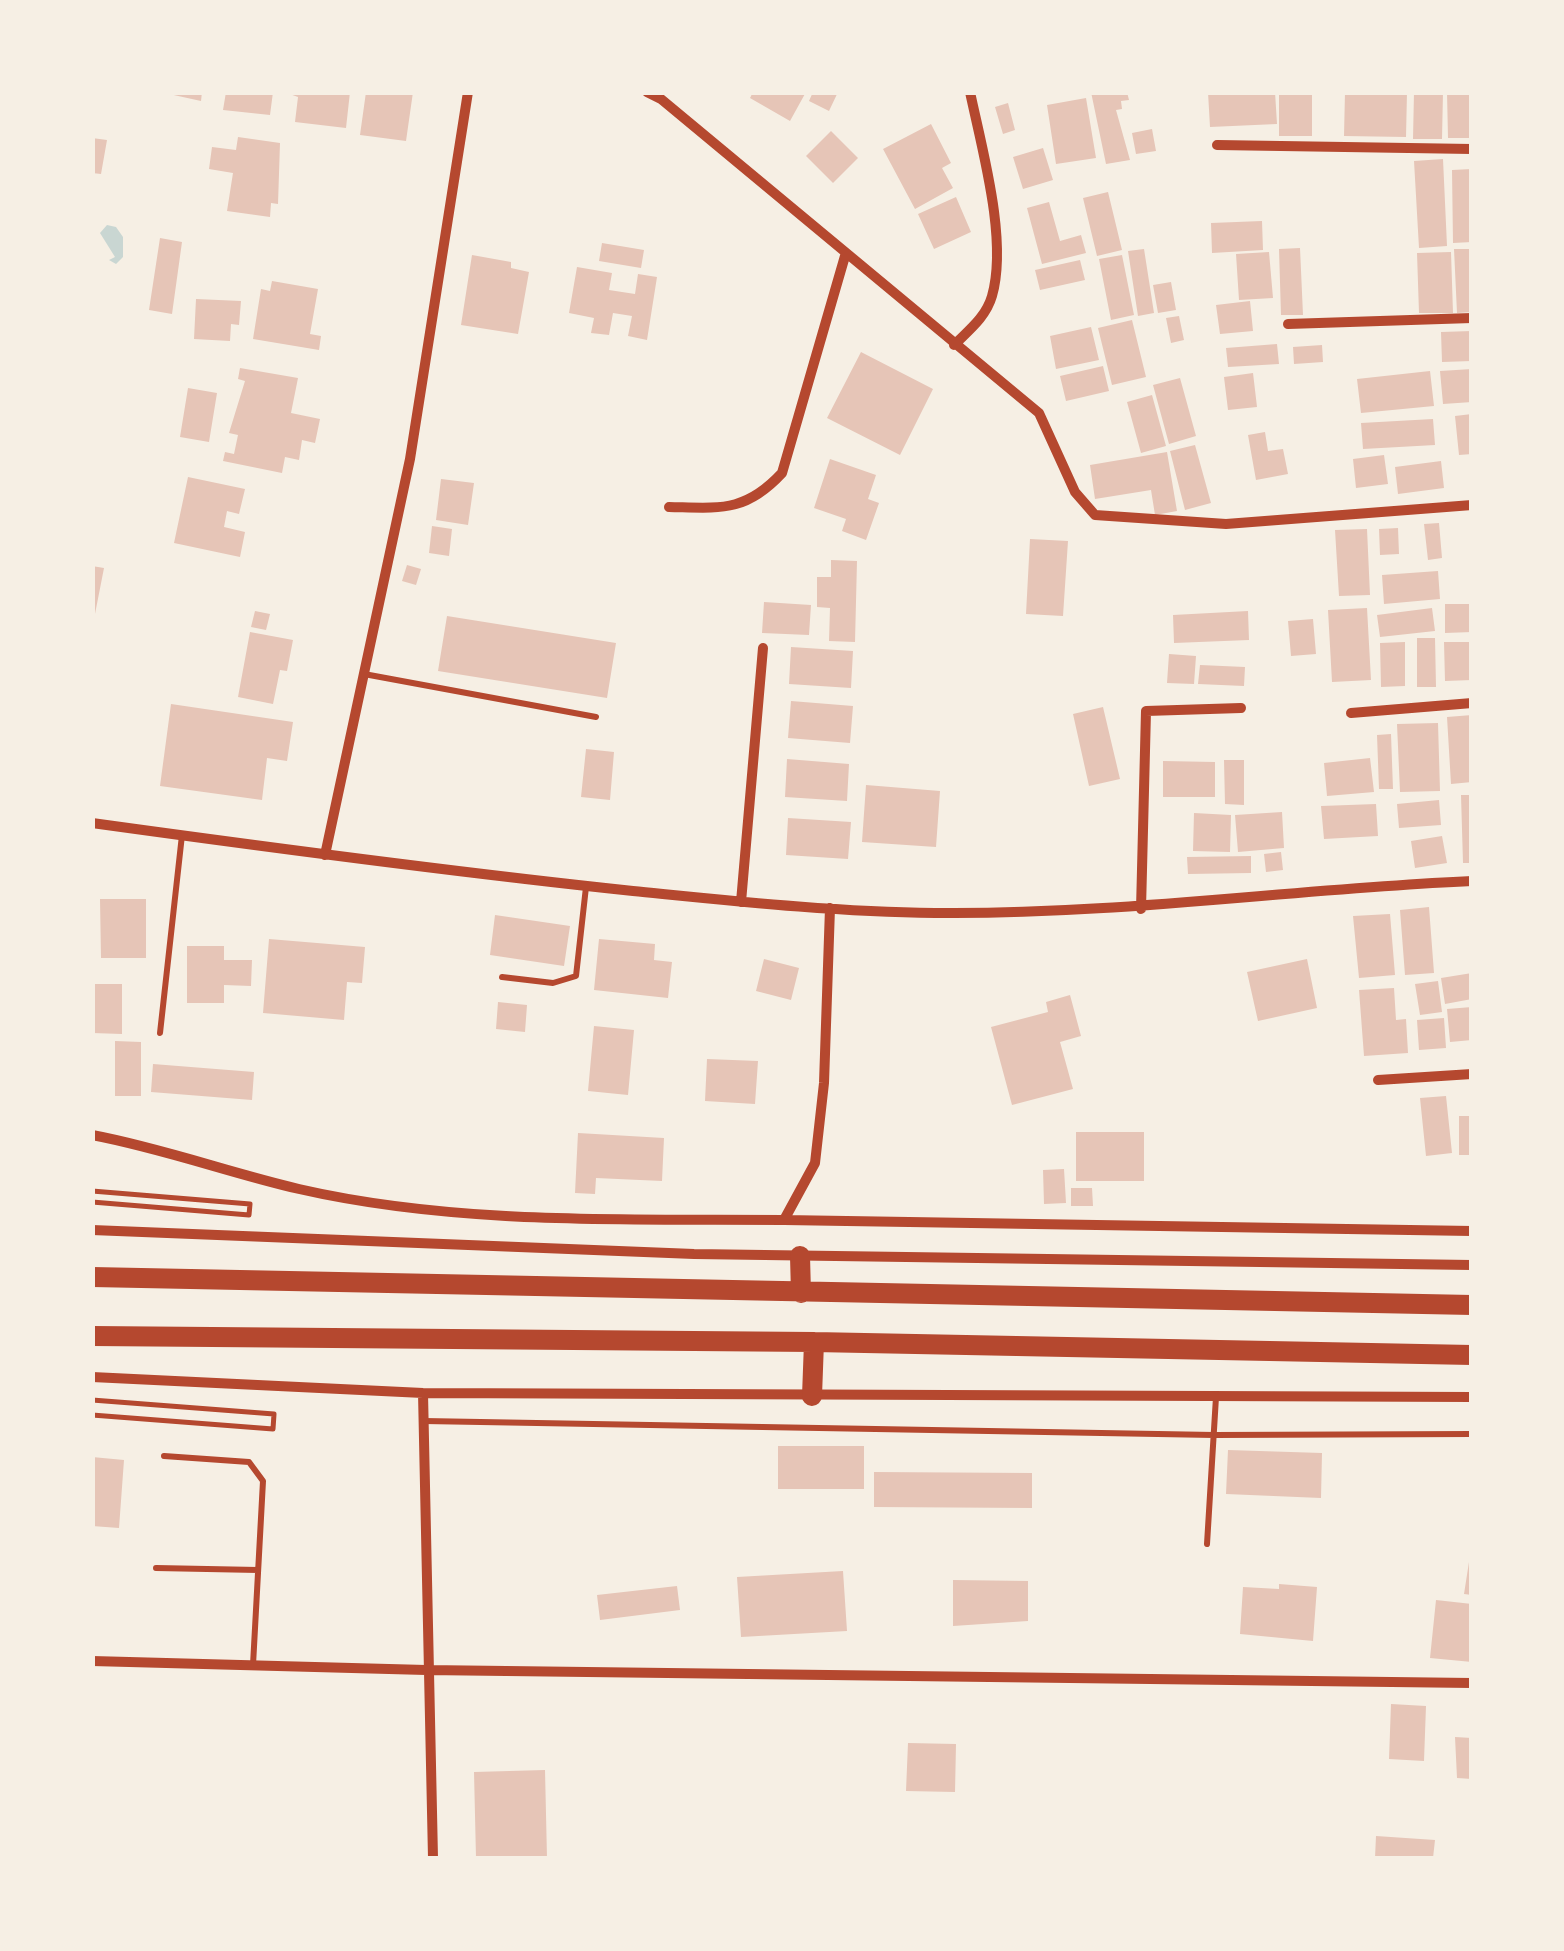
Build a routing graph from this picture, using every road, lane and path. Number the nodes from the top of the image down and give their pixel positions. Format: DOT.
graph roads {
  1 [pos="468,92"];
  2 [pos="647,92"];
  3 [pos="970,92"];
  4 [pos="1217,145"];
  5 [pos="1472,149"];
  6 [pos="845,256"];
  7 [pos="1472,318"];
  8 [pos="1288,324"];
  9 [pos="954,345"];
  10 [pos="1472,505"];
  11 [pos="669,507"];
  12 [pos="763,648"];
  13 [pos="364,674"];
  14 [pos="1472,703"];
  15 [pos="1241,708"];
  16 [pos="1351,712"];
  17 [pos="596,718"];
  18 [pos="92,823"];
  19 [pos="182,836"];
  20 [pos="325,856"];
  21 [pos="1472,881"];
  22 [pos="586,886"];
  23 [pos="742,902"];
  24 [pos="830,908"];
  25 [pos="1142,908"];
  26 [pos="502,978"];
  27 [pos="160,1033"];
  28 [pos="1472,1074"];
  29 [pos="1378,1080"];
  30 [pos="92,1135"];
  31 [pos="92,1191"];
  32 [pos="92,1202"];
  33 [pos="784,1220"];
  34 [pos="92,1230"];
  35 [pos="1472,1231"];
  36 [pos="800,1256"];
  37 [pos="1472,1265"];
  38 [pos="92,1277"];
  39 [pos="801,1293"];
  40 [pos="1472,1305"];
  41 [pos="92,1336"];
  42 [pos="814,1342"];
  43 [pos="1472,1355"];
  44 [pos="92,1377"];
  45 [pos="424,1393"];
  46 [pos="812,1396"];
  47 [pos="1216,1396"];
  48 [pos="1472,1397"];
  49 [pos="92,1400"];
  50 [pos="92,1415"];
  51 [pos="424,1421"];
  52 [pos="1472,1434"];
  53 [pos="1214,1435"];
  54 [pos="164,1456"];
  55 [pos="1207,1544"];
  56 [pos="156,1568"];
  57 [pos="258,1570"];
  58 [pos="92,1661"];
  59 [pos="253,1665"];
  60 [pos="426,1670"];
  61 [pos="1472,1683"];
  62 [pos="433,1858"];
  1 -- 13 [label="street"];
  2 -- 6 [label="street"];
  3 -- 9 [label="street"];
  4 -- 5 [label="street"];
  6 -- 9 [label="street"];
  6 -- 11 [label="street"];
  7 -- 8 [label="street"];
  9 -- 10 [label="street"];
  12 -- 23 [label="street"];
  13 -- 17 [label="lane"];
  13 -- 20 [label="street"];
  14 -- 16 [label="street"];
  15 -- 25 [label="street"];
  18 -- 19 [label="street"];
  19 -- 20 [label="street"];
  19 -- 27 [label="lane"];
  20 -- 22 [label="street"];
  21 -- 25 [label="street"];
  22 -- 23 [label="street"];
  22 -- 26 [label="lane"];
  23 -- 24 [label="street"];
  24 -- 25 [label="street"];
  24 -- 33 [label="street"];
  28 -- 29 [label="street"];
  30 -- 33 [label="street"];
  31 -- 32 [label="path"];
  33 -- 35 [label="street"];
  34 -- 36 [label="street"];
  36 -- 37 [label="street"];
  36 -- 39 [label="highway"];
  38 -- 39 [label="highway"];
  39 -- 40 [label="highway"];
  41 -- 42 [label="highway"];
  42 -- 43 [label="highway"];
  42 -- 46 [label="highway"];
  44 -- 45 [label="street"];
  45 -- 46 [label="street"];
  45 -- 51 [label="street"];
  46 -- 47 [label="street"];
  47 -- 48 [label="street"];
  47 -- 53 [label="lane"];
  49 -- 50 [label="path"];
  51 -- 53 [label="lane"];
  51 -- 60 [label="street"];
  52 -- 53 [label="lane"];
  53 -- 55 [label="lane"];
  54 -- 57 [label="lane"];
  56 -- 57 [label="lane"];
  57 -- 59 [label="lane"];
  58 -- 59 [label="street"];
  59 -- 60 [label="street"];
  60 -- 61 [label="street"];
  60 -- 62 [label="street"];
}
